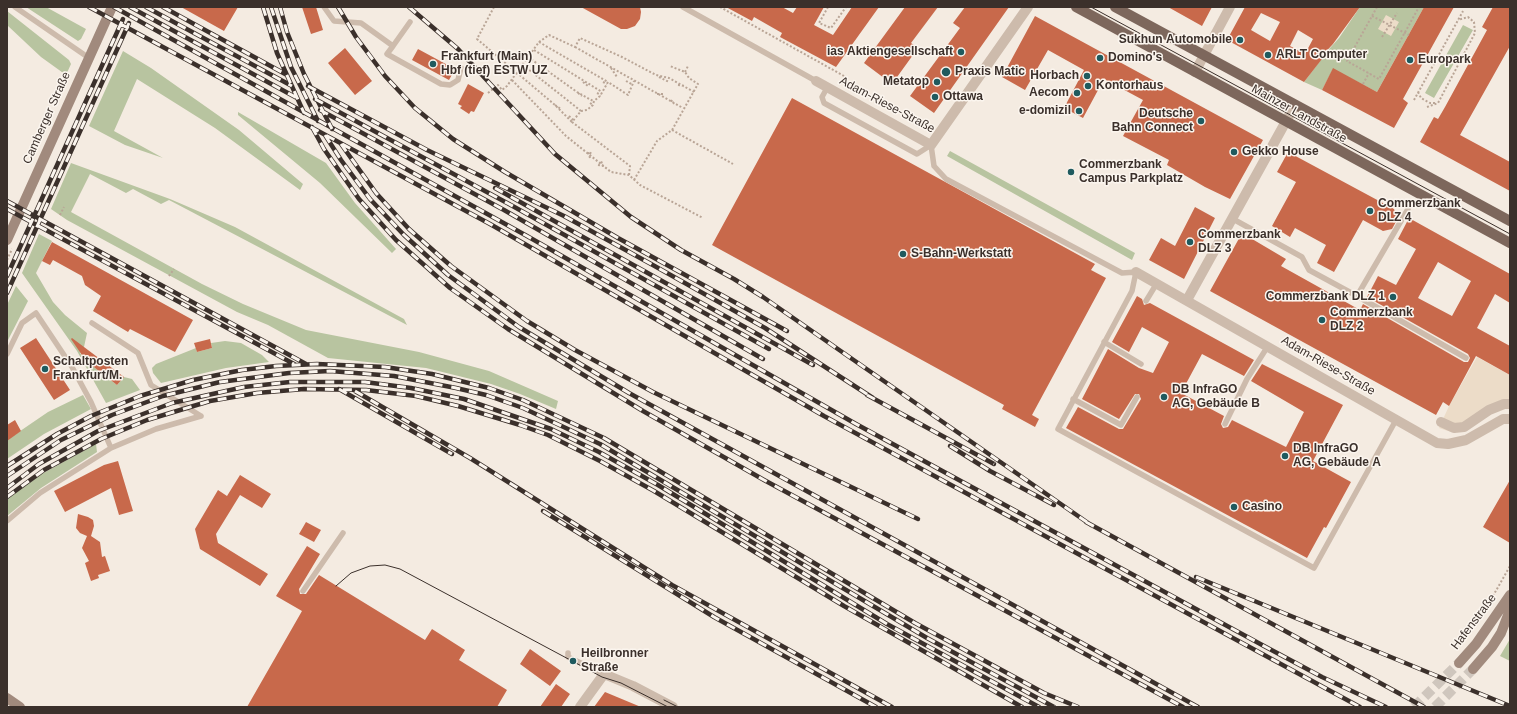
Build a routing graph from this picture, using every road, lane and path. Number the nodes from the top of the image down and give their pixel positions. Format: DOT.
graph roads {
  1 [pos="14,7"];
  2 [pos="112,7"];
  3 [pos="324,7"];
  4 [pos="494,7"];
  5 [pos="683,7"];
  6 [pos="720,7"];
  7 [pos="828,7"];
  8 [pos="846,7"];
  9 [pos="1028,7"];
  10 [pos="1076,7"];
  11 [pos="1115,7"];
  12 [pos="1230,7"];
  13 [pos="1377,7"];
  14 [pos="1419,7"];
  15 [pos="1463,11"];
  16 [pos="1396,13"];
  17 [pos="1372,16"];
  18 [pos="1458,20"];
  19 [pos="410,22"];
  20 [pos="1389,25"];
  21 [pos="1404,32"];
  22 [pos="1409,35"];
  23 [pos="1382,37"];
  24 [pos="539,42"];
  25 [pos="393,46"];
  26 [pos="575,47"];
  27 [pos="534,50"];
  28 [pos="1204,55"];
  29 [pos="528,57"];
  30 [pos="89,58"];
  31 [pos="523,64"];
  32 [pos="688,66"];
  33 [pos="461,68"];
  34 [pos="611,68"];
  35 [pos="676,69"];
  36 [pos="589,72"];
  37 [pos="1195,72"];
  38 [pos="517,73"];
  39 [pos="685,73"];
  40 [pos="1369,73"];
  41 [pos="656,75"];
  42 [pos="595,76"];
  43 [pos="844,76"];
  44 [pos="617,77"];
  45 [pos="512,80"];
  46 [pos="582,81"];
  47 [pos="634,81"];
  48 [pos="816,81"];
  49 [pos="603,82"];
  50 [pos="626,82"];
  51 [pos="668,82"];
  52 [pos="608,83"];
  53 [pos="1362,84"];
  54 [pos="633,85"];
  55 [pos="678,85"];
  56 [pos="588,87"];
  57 [pos="686,87"];
  58 [pos="827,88"];
  59 [pos="577,92"];
  60 [pos="694,92"];
  61 [pos="1418,92"];
  62 [pos="488,93"];
  63 [pos="597,93"];
  64 [pos="601,94"];
  65 [pos="657,94"];
  66 [pos="663,94"];
  67 [pos="582,96"];
  68 [pos="671,100"];
  69 [pos="1414,100"];
  70 [pos="594,101"];
  71 [pos="590,102"];
  72 [pos="1438,103"];
  73 [pos="555,105"];
  74 [pos="593,105"];
  75 [pos="674,105"];
  76 [pos="1295,105"];
  77 [pos="1427,107"];
  78 [pos="683,108"];
  79 [pos="561,109"];
  80 [pos="581,111"];
  81 [pos="569,116"];
  82 [pos="572,121"];
  83 [pos="1286,121"];
  84 [pos="672,130"];
  85 [pos="595,140"];
  86 [pos="931,145"];
  87 [pos="600,146"];
  88 [pos="588,152"];
  89 [pos="608,152"];
  90 [pos="593,154"];
  91 [pos="616,157"];
  92 [pos="590,158"];
  93 [pos="601,161"];
  94 [pos="598,164"];
  95 [pos="733,164"];
  96 [pos="604,166"];
  97 [pos="629,175"];
  98 [pos="634,180"];
  99 [pos="64,207"];
  100 [pos="1408,209"];
  101 [pos="60,215"];
  102 [pos="703,218"];
  103 [pos="1233,219"];
  104 [pos="1510,221"];
  105 [pos="7,240"];
  106 [pos="1510,243"];
  107 [pos="9,256"];
  108 [pos="7,260"];
  109 [pos="174,268"];
  110 [pos="1136,272"];
  111 [pos="169,276"];
  112 [pos="1157,283"];
  113 [pos="1357,296"];
  114 [pos="1187,300"];
  115 [pos="1146,301"];
  116 [pos="92,322"];
  117 [pos="1104,342"];
  118 [pos="1268,346"];
  119 [pos="7,354"];
  120 [pos="1466,358"];
  121 [pos="1141,364"];
  122 [pos="1137,397"];
  123 [pos="1073,399"];
  124 [pos="1508,403"];
  125 [pos="1510,419"];
  126 [pos="1396,420"];
  127 [pos="1441,422"];
  128 [pos="1225,424"];
  129 [pos="111,448"];
  130 [pos="7,521"];
  131 [pos="343,533"];
  132 [pos="1510,566"];
  133 [pos="303,592"];
  134 [pos="1510,595"];
  135 [pos="1510,610"];
  136 [pos="1482,617"];
  137 [pos="568,653"];
  138 [pos="1459,663"];
  139 [pos="1473,669"];
  140 [pos="604,674"];
  141 [pos="7,698"];
  142 [pos="20,707"];
  143 [pos="580,707"];
  144 [pos="673,707"];
  1 -- 30 [label="lane"];
  2 -- 30 [label="street, Camberger Straße"];
  3 -- 25 [label="lane"];
  4 -- 38 [label="path"];
  5 -- 48 [label="lane, Adam-Riese-Straße"];
  6 -- 43 [label="path"];
  7 -- 8 [label="path"];
  9 -- 86 [label="street, Adam-Riese-Straße"];
  10 -- 37 [label="main road, Mainzer Landstraße"];
  11 -- 28 [label="main road, Mainzer Landstraße"];
  12 -- 28 [label="street"];
  13 -- 17 [label="path"];
  14 -- 21 [label="path"];
  15 -- 18 [label="path"];
  16 -- 20 [label="path"];
  17 -- 20 [label="path"];
  17 -- 40 [label="path"];
  18 -- 61 [label="path"];
  18 -- 72 [label="path"];
  19 -- 25 [label="lane"];
  20 -- 21 [label="path"];
  20 -- 23 [label="path"];
  21 -- 22 [label="path"];
  21 -- 40 [label="path"];
  24 -- 26 [label="path"];
  24 -- 27 [label="path"];
  24 -- 36 [label="path"];
  25 -- 33 [label="lane"];
  26 -- 34 [label="path"];
  26 -- 41 [label="path"];
  27 -- 29 [label="path"];
  27 -- 46 [label="path"];
  28 -- 37 [label="street"];
  28 -- 76 [label="main road, Mainzer Landstraße"];
  29 -- 31 [label="path"];
  29 -- 59 [label="path"];
  30 -- 105 [label="street, Camberger Straße"];
  31 -- 38 [label="path"];
  31 -- 80 [label="path"];
  32 -- 39 [label="path"];
  34 -- 44 [label="path"];
  34 -- 47 [label="path"];
  35 -- 39 [label="path"];
  36 -- 42 [label="path"];
  36 -- 52 [label="path"];
  37 -- 83 [label="main road, Mainzer Landstraße"];
  38 -- 45 [label="path"];
  38 -- 73 [label="path"];
  39 -- 60 [label="path"];
  40 -- 53 [label="path"];
  41 -- 51 [label="path"];
  41 -- 57 [label="path"];
  45 -- 62 [label="path"];
  45 -- 88 [label="path"];
  46 -- 56 [label="path"];
  46 -- 64 [label="path"];
  47 -- 54 [label="path"];
  47 -- 65 [label="path"];
  48 -- 58 [label="street, Adam-Riese-Straße"];
  49 -- 52 [label="path"];
  50 -- 54 [label="path"];
  52 -- 54 [label="path"];
  52 -- 64 [label="path"];
  55 -- 57 [label="path"];
  57 -- 60 [label="path"];
  58 -- 86 [label="street, Adam-Riese-Straße"];
  58 -- 86 [label="lane"];
  59 -- 67 [label="path"];
  59 -- 70 [label="path"];
  60 -- 78 [label="path"];
  61 -- 69 [label="path"];
  61 -- 72 [label="path"];
  63 -- 64 [label="path"];
  64 -- 70 [label="path"];
  65 -- 66 [label="path"];
  65 -- 75 [label="path"];
  68 -- 75 [label="path"];
  70 -- 74 [label="path"];
  71 -- 74 [label="path"];
  72 -- 77 [label="path"];
  73 -- 79 [label="path"];
  73 -- 82 [label="path"];
  74 -- 80 [label="path"];
  75 -- 78 [label="path"];
  76 -- 83 [label="street"];
  76 -- 104 [label="main road, Mainzer Landstraße"];
  78 -- 84 [label="path"];
  80 -- 82 [label="path"];
  81 -- 82 [label="path"];
  82 -- 85 [label="path"];
  83 -- 103 [label="street"];
  83 -- 106 [label="main road, Mainzer Landstraße"];
  84 -- 95 [label="path"];
  84 -- 98 [label="path"];
  85 -- 87 [label="path"];
  85 -- 91 [label="path"];
  86 -- 110 [label="lane"];
  88 -- 90 [label="path"];
  88 -- 92 [label="path"];
  88 -- 96 [label="path"];
  89 -- 91 [label="path"];
  91 -- 97 [label="path"];
  93 -- 96 [label="path"];
  94 -- 96 [label="path"];
  96 -- 97 [label="path"];
  97 -- 98 [label="path"];
  98 -- 102 [label="path"];
  99 -- 101 [label="path"];
  100 -- 113 [label="lane"];
  103 -- 113 [label="lane"];
  103 -- 114 [label="street"];
  107 -- 108 [label="path"];
  109 -- 111 [label="path"];
  110 -- 112 [label="street, Adam-Riese-Straße"];
  110 -- 117 [label="lane"];
  112 -- 114 [label="street, Adam-Riese-Straße"];
  112 -- 115 [label="lane"];
  113 -- 120 [label="lane"];
  114 -- 118 [label="street, Adam-Riese-Straße"];
  116 -- 129 [label="lane"];
  117 -- 121 [label="lane"];
  117 -- 123 [label="lane"];
  118 -- 126 [label="street, Adam-Riese-Straße"];
  118 -- 128 [label="lane"];
  119 -- 129 [label="lane"];
  122 -- 123 [label="lane"];
  123 -- 126 [label="lane"];
  124 -- 127 [label="street"];
  125 -- 126 [label="street, Adam-Riese-Straße"];
  129 -- 130 [label="lane"];
  131 -- 133 [label="lane"];
  132 -- 136 [label="path"];
  134 -- 138 [label="street, Hafenstraße"];
  135 -- 139 [label="street, Hafenstraße"];
  137 -- 140 [label="lane"];
  140 -- 143 [label="street"];
  140 -- 144 [label="street"];
  141 -- 142 [label="street"];
}
